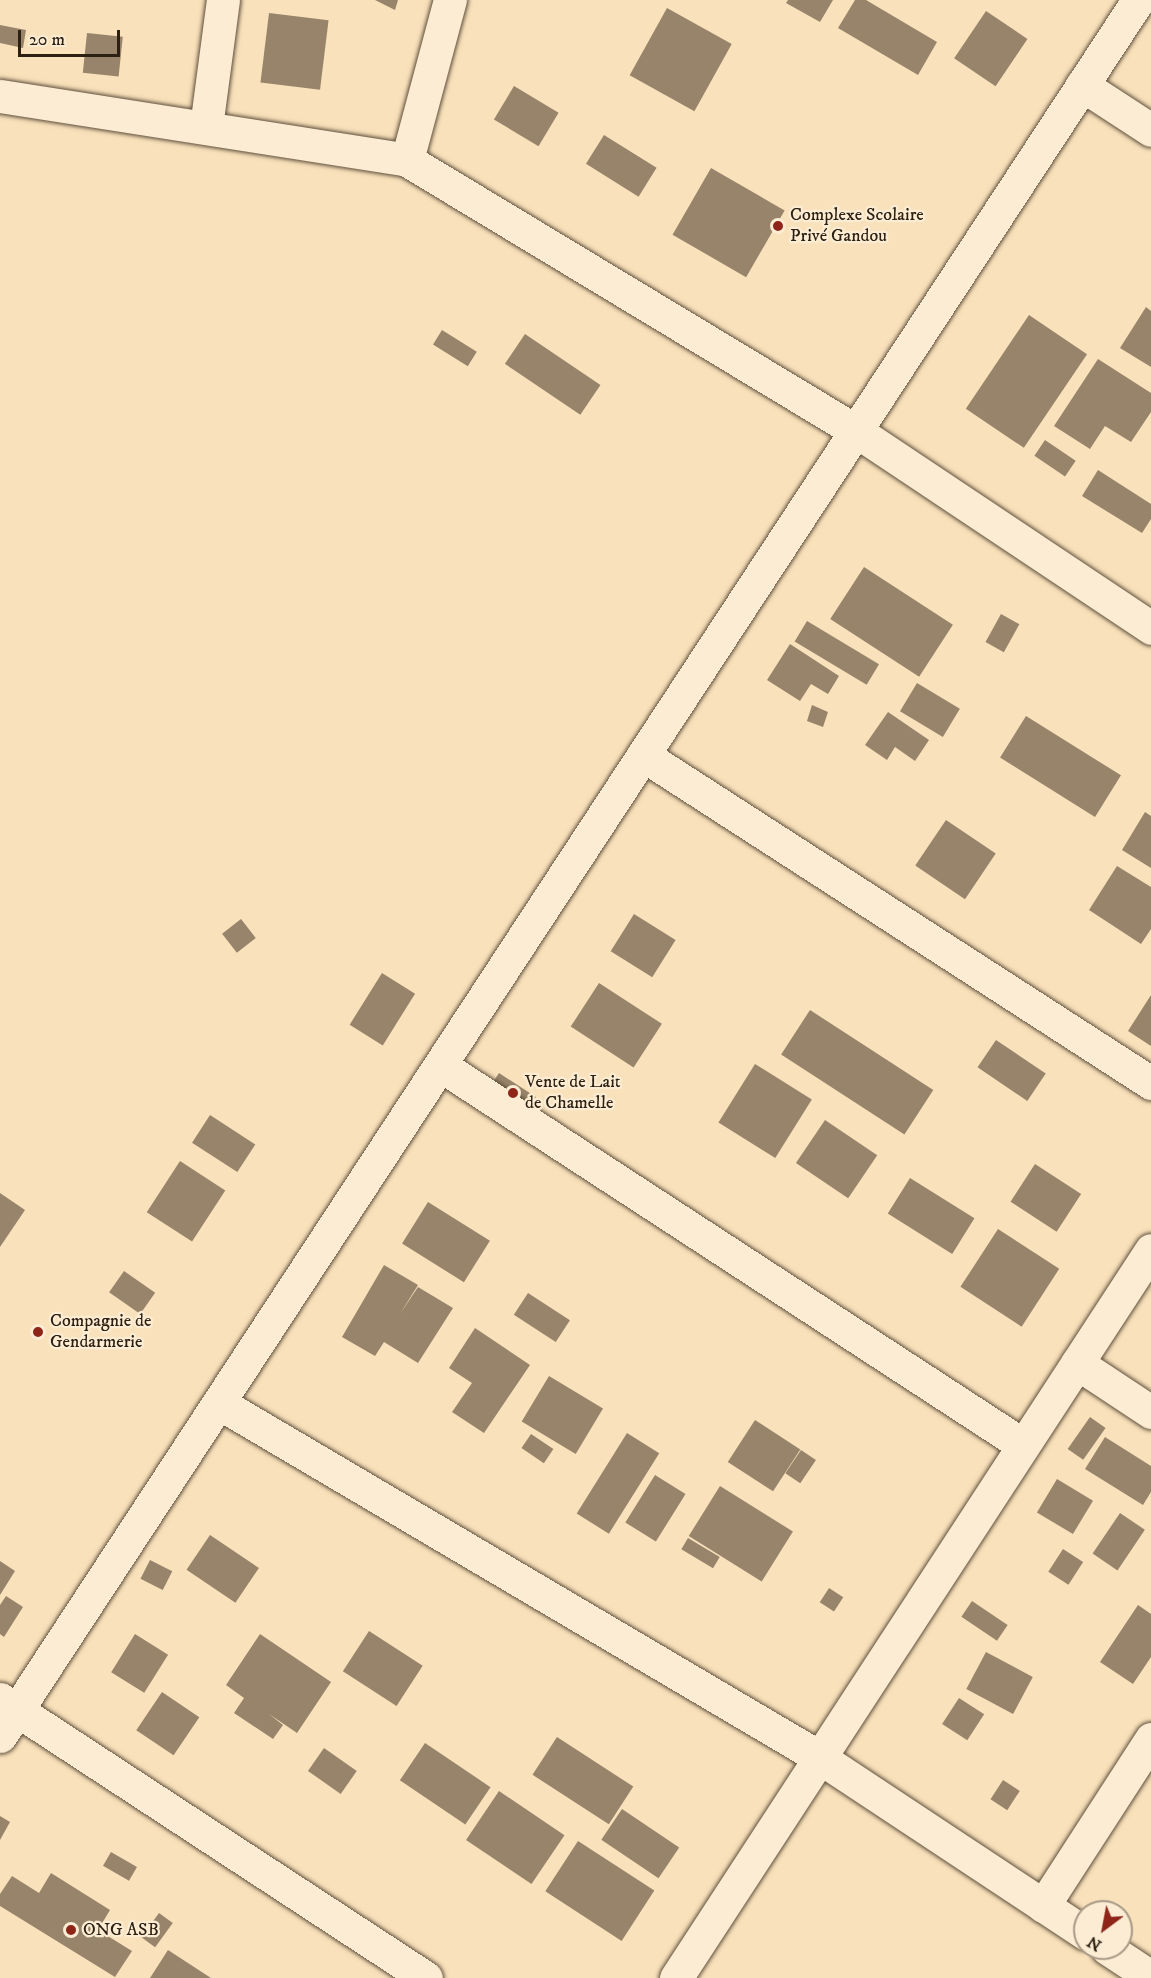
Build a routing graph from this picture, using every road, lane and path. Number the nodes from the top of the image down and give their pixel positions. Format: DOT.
graph roads {
  1 [pos="223,0"];
  2 [pos="450,0"];
  3 [pos="1138,0"];
  4 [pos="1082,85"];
  5 [pos="0,96"];
  6 [pos="206,127"];
  7 [pos="1151,130"];
  8 [pos="406,160"];
  9 [pos="856,431"];
  10 [pos="1151,628"];
  11 [pos="643,755"];
  12 [pos="440,1065"];
  13 [pos="1151,1083"];
  14 [pos="1151,1250"];
  15 [pos="1077,1363"];
  16 [pos="219,1403"];
  17 [pos="1151,1412"];
  18 [pos="1023,1445"];
  19 [pos="6,1715"];
  20 [pos="1151,1739"];
  21 [pos="819,1757"];
  22 [pos="1043,1906"];
  23 [pos="1073,1925"];
  24 [pos="1125,1960"];
  25 [pos="1151,1977"];
  26 [pos="426,1978"];
  27 [pos="676,1978"];
  1 -- 6 [label="street"];
  2 -- 8 [label="street"];
  3 -- 4 [label="street"];
  4 -- 7 [label="street"];
  4 -- 9 [label="street"];
  5 -- 6 [label="street"];
  6 -- 8 [label="street"];
  8 -- 9 [label="street"];
  9 -- 10 [label="street"];
  9 -- 11 [label="street"];
  11 -- 12 [label="street"];
  11 -- 13 [label="street"];
  12 -- 16 [label="street"];
  12 -- 18 [label="street"];
  14 -- 15 [label="street"];
  15 -- 17 [label="street"];
  15 -- 18 [label="street"];
  16 -- 19 [label="street"];
  16 -- 21 [label="street"];
  18 -- 21 [label="street"];
  19 -- 26 [label="street"];
  20 -- 22 [label="street"];
  21 -- 22 [label="street"];
  21 -- 27 [label="street"];
  22 -- 23 [label="street"];
  24 -- 25 [label="street"];
}
